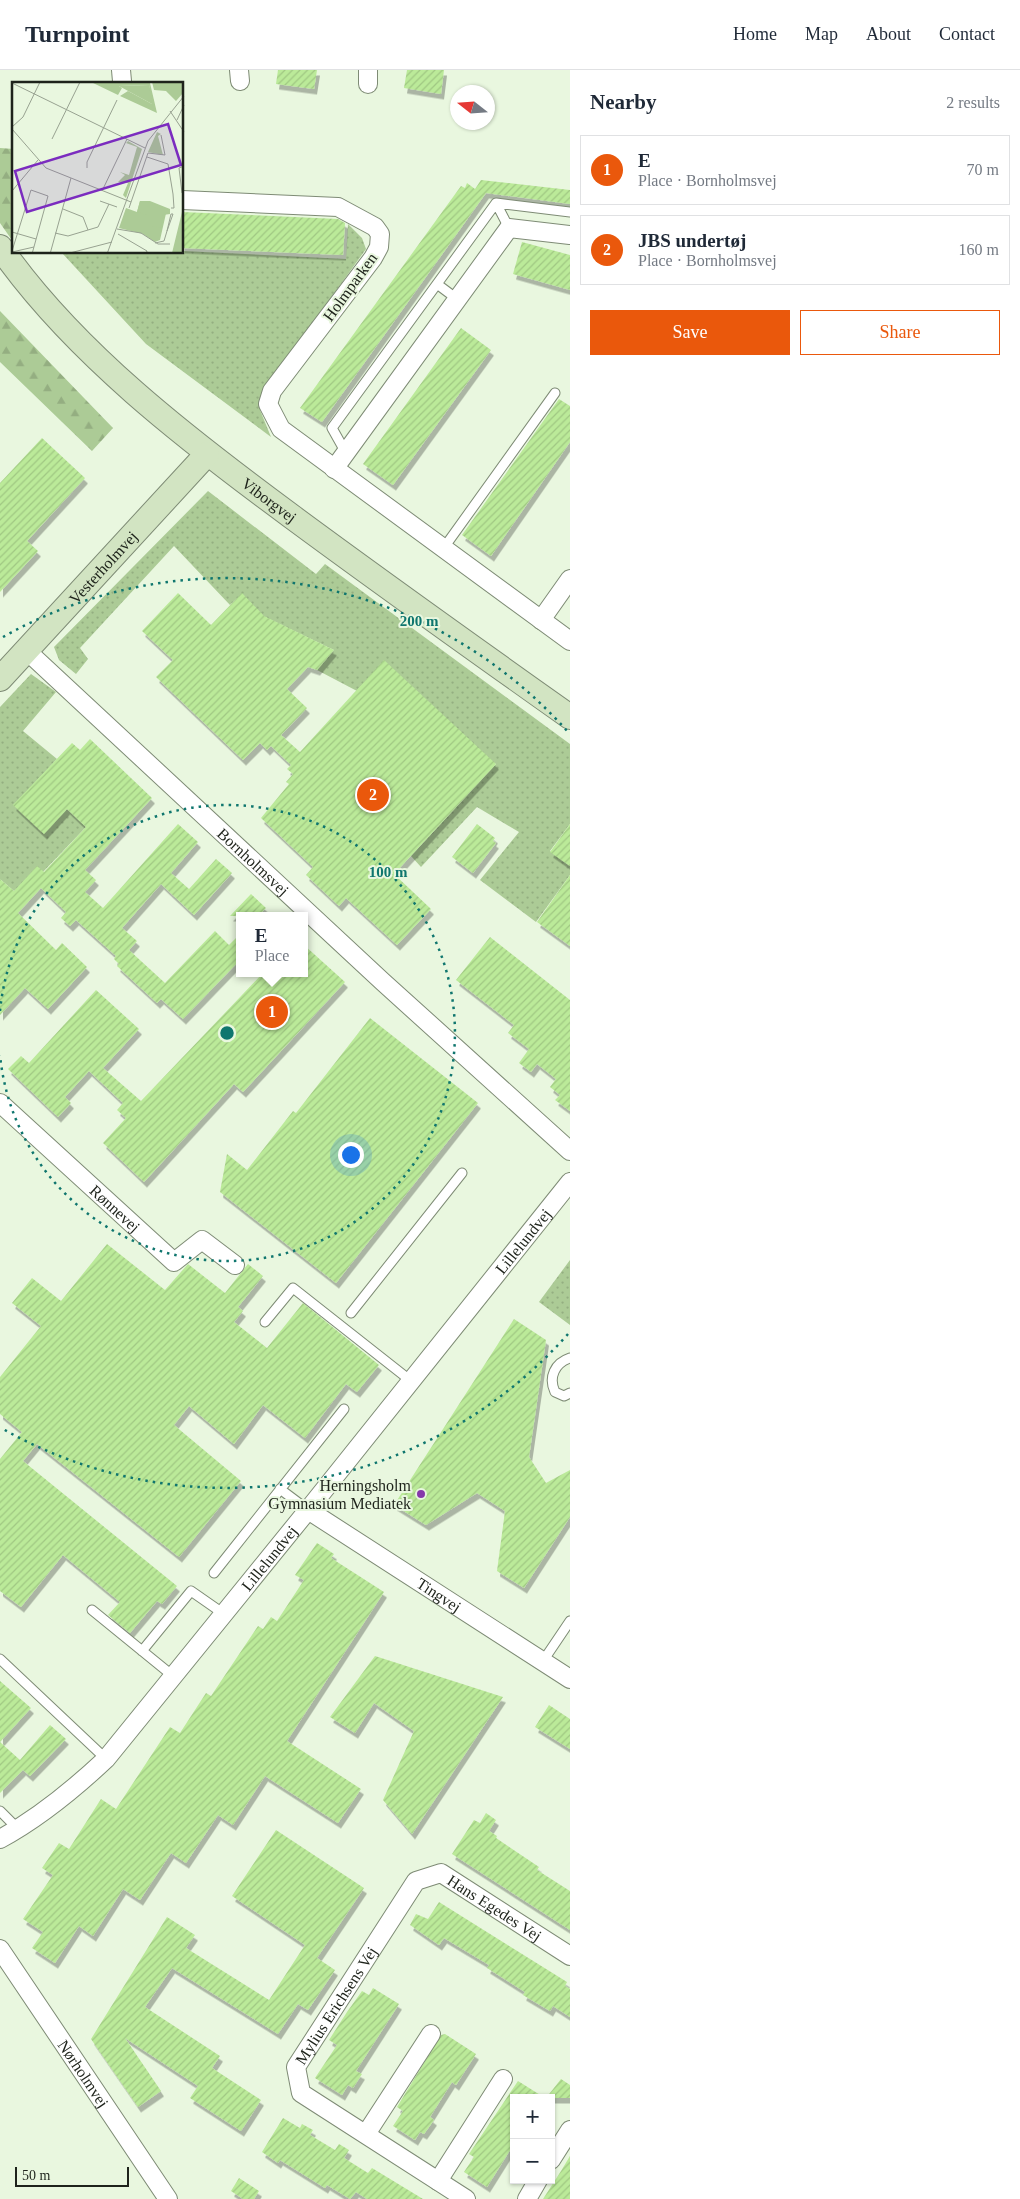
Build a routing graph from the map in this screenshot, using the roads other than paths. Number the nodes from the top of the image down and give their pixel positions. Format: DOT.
graph roads {
  1 [pos="184,200"];
  2 [pos="496,203"];
  3 [pos="570,212"];
  4 [pos="509,228"];
  5 [pos="570,235"];
  6 [pos="0,246"];
  7 [pos="437,284"];
  8 [pos="457,298"];
  9 [pos="555,393"];
  10 [pos="346,453"];
  11 [pos="207,454"];
  12 [pos="334,469"];
  13 [pos="443,549"];
  14 [pos="570,580"];
  15 [pos="541,620"];
  16 [pos="570,641"];
  17 [pos="27,650"];
  18 [pos="0,679"];
  19 [pos="570,718"];
  20 [pos="308,912"];
  21 [pos="308,912"];
  22 [pos="0,1103"];
  23 [pos="570,1151"];
  24 [pos="462,1173"];
  25 [pos="570,1182"];
  26 [pos="235,1265"];
  27 [pos="351,1313"];
  28 [pos="265,1322"];
  29 [pos="570,1358"];
  30 [pos="411,1381"];
  31 [pos="570,1393"];
  32 [pos="344,1408"];
  33 [pos="280,1489"];
  34 [pos="308,1510"];
  35 [pos="214,1573"];
  36 [pos="92,1610"];
  37 [pos="224,1614"];
  38 [pos="570,1621"];
  39 [pos="142,1651"];
  40 [pos="0,1659"];
  41 [pos="543,1661"];
  42 [pos="173,1676"];
  43 [pos="570,1679"];
  44 [pos="106,1759"];
  45 [pos="0,1811"];
  46 [pos="18,1829"];
  47 [pos="0,1839"];
  48 [pos="416,1881"];
  49 [pos="0,1949"];
  50 [pos="570,1956"];
  51 [pos="431,2034"];
  52 [pos="503,2079"];
  53 [pos="570,2130"];
  54 [pos="366,2134"];
  55 [pos="555,2154"];
  56 [pos="438,2181"];
  57 [pos="536,2184"];
  58 [pos="168,2199"];
  59 [pos="466,2199"];
  60 [pos="527,2199"];
  1 -- 12 [label="street, Holmparken"];
  2 -- 3 [label="lane"];
  2 -- 4 [label="lane"];
  2 -- 7 [label="lane"];
  4 -- 5 [label="street"];
  4 -- 8 [label="street"];
  6 -- 11 [label="street, Viborgvej"];
  7 -- 8 [label="lane"];
  7 -- 10 [label="lane"];
  8 -- 10 [label="street"];
  9 -- 13 [label="lane"];
  10 -- 12 [label="street"];
  11 -- 17 [label="street, Vesterholmvej"];
  11 -- 19 [label="street, Viborgvej"];
  12 -- 13 [label="street, Holmparken"];
  13 -- 15 [label="street, Holmparken"];
  14 -- 15 [label="street"];
  15 -- 16 [label="street, Holmparken"];
  17 -- 18 [label="street, Vesterholmvej"];
  17 -- 20 [label="street, Bornholmsvej"];
  21 -- 23 [label="street, Bornholmsvej"];
  22 -- 26 [label="street, Rønnevej"];
  24 -- 27 [label="lane"];
  25 -- 30 [label="street, Lillelundvej"];
  28 -- 30 [label="lane"];
  29 -- 31 [label="lane"];
  30 -- 34 [label="street, Lillelundvej"];
  32 -- 33 [label="lane"];
  33 -- 34 [label="lane"];
  33 -- 35 [label="lane"];
  34 -- 37 [label="street, Lillelundvej"];
  34 -- 41 [label="street, Tingvej"];
  36 -- 39 [label="lane"];
  37 -- 39 [label="lane"];
  37 -- 42 [label="street, Lillelundvej"];
  38 -- 41 [label="lane"];
  39 -- 42 [label="lane"];
  40 -- 44 [label="lane"];
  41 -- 43 [label="street, Tingvej"];
  42 -- 44 [label="street, Lillelundvej"];
  44 -- 46 [label="street, Lillelundvej"];
  45 -- 46 [label="lane"];
  46 -- 47 [label="street, Lillelundvej"];
  48 -- 50 [label="street, Hans Egedes Vej"];
  48 -- 54 [label="street, Mylius Erichsens Vej"];
  49 -- 58 [label="street, Nørholmvej"];
  51 -- 54 [label="street"];
  52 -- 56 [label="street"];
  53 -- 55 [label="street"];
  54 -- 56 [label="street, Mylius Erichsens Vej"];
  56 -- 59 [label="street, Mylius Erichsens Vej"];
  57 -- 60 [label="street"];
}
